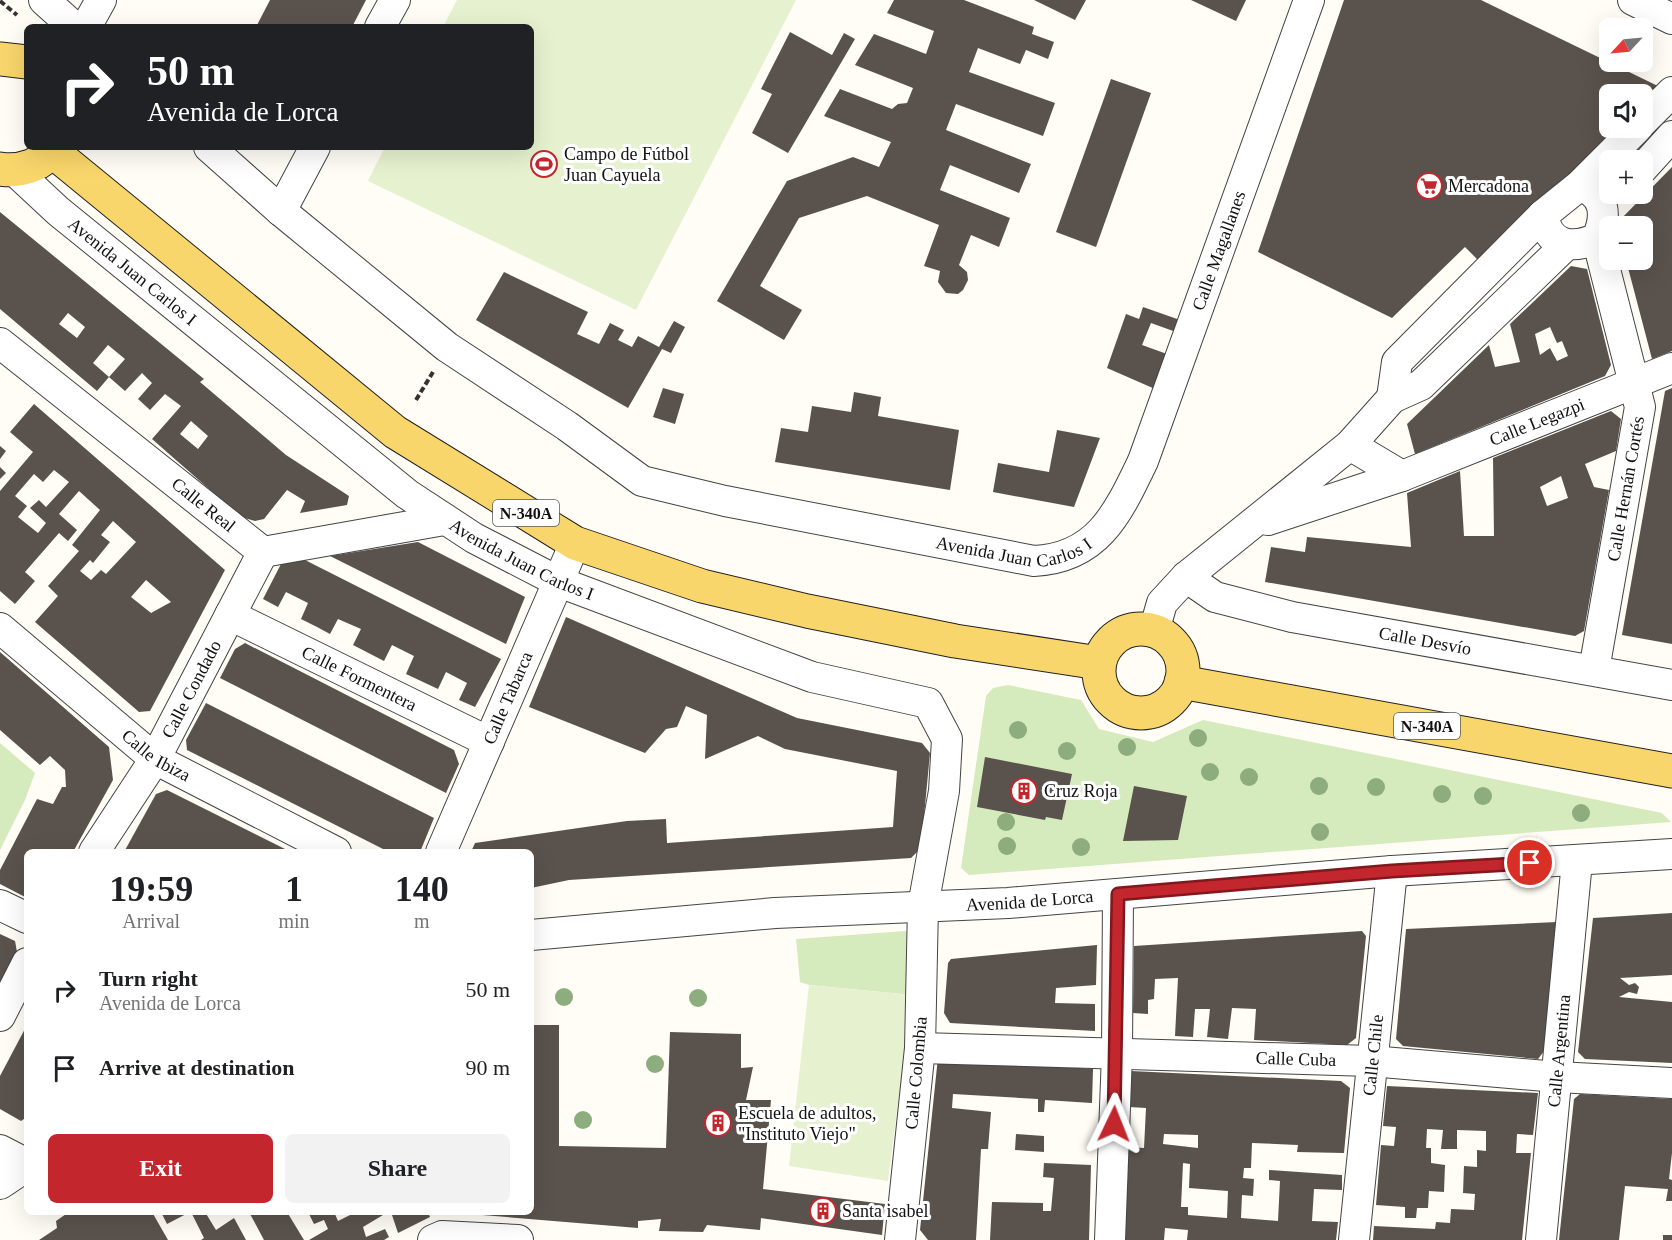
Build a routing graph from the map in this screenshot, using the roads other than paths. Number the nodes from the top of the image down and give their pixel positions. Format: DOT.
graph roads {
  1 [pos="44,0"];
  2 [pos="101,0"];
  3 [pos="395,0"];
  4 [pos="1309,0"];
  5 [pos="1633,0"];
  6 [pos="1672,19"];
  7 [pos="71,24"];
  8 [pos="88,24"];
  9 [pos="382,24"];
  10 [pos="0,59"];
  11 [pos="24,62"];
  12 [pos="1672,92"];
  13 [pos="1653,111"];
  14 [pos="1672,136"];
  15 [pos="1626,138"];
  16 [pos="53,150"];
  17 [pos="55,150"];
  18 [pos="212,150"];
  19 [pos="313,150"];
  20 [pos="1653,157"];
  21 [pos="7,170"];
  22 [pos="1579,186"];
  23 [pos="281,211"];
  24 [pos="1543,215"];
  25 [pos="1608,215"];
  26 [pos="1566,245"];
  27 [pos="0,342"];
  28 [pos="1672,368"];
  29 [pos="1636,382"];
  30 [pos="1392,398"];
  31 [pos="1350,445"];
  32 [pos="1402,476"];
  33 [pos="1125,499"];
  34 [pos="444,520"];
  35 [pos="1251,525"];
  36 [pos="575,543"];
  37 [pos="263,552"];
  38 [pos="1186,577"];
  39 [pos="559,582"];
  40 [pos="230,615"];
  41 [pos="0,628"];
  42 [pos="1154,631"];
  43 [pos="1099,663"];
  44 [pos="1594,670"];
  45 [pos="1181,681"];
  46 [pos="1672,685"];
  47 [pos="489,742"];
  48 [pos="155,759"];
  49 [pos="1672,771"];
  50 [pos="96,849"];
  51 [pos="330,849"];
  52 [pos="442,849"];
  53 [pos="1671,853"];
  54 [pos="1576,861"];
  55 [pos="1392,871"];
  56 [pos="1118,894"];
  57 [pos="0,905"];
  58 [pos="923,906"];
  59 [pos="24,917"];
  60 [pos="534,935"];
  61 [pos="24,969"];
  62 [pos="0,1016"];
  63 [pos="920,1048"];
  64 [pos="1117,1054"];
  65 [pos="1371,1061"];
  66 [pos="1557,1077"];
  67 [pos="1672,1083"];
  68 [pos="0,1150"];
  69 [pos="24,1163"];
  70 [pos="24,1167"];
  71 [pos="0,1184"];
  72 [pos="439,1232"];
  73 [pos="518,1240"];
  74 [pos="900,1240"];
  75 [pos="1110,1240"];
  76 [pos="1354,1240"];
  77 [pos="1541,1240"];
  1 -- 7 [label="street"];
  2 -- 8 [label="street"];
  3 -- 9 [label="street"];
  4 -- 33 [label="street, Calle Magallanes"];
  5 -- 6 [label="street"];
  10 -- 11 [label="main road"];
  12 -- 13 [label="street"];
  14 -- 20 [label="street"];
  15 -- 22 [label="street"];
  16 -- 21 [label="main road"];
  17 -- 36 [label="main road, N-340A"];
  18 -- 23 [label="street, Avenida Juan Carlos I"];
  19 -- 23 [label="street"];
  21 -- 34 [label="street, Avenida Juan Carlos I"];
  22 -- 24 [label="street"];
  22 -- 25 [label="street"];
  23 -- 33 [label="street, Avenida Juan Carlos I"];
  24 -- 26 [label="street"];
  24 -- 30 [label="street"];
  25 -- 26 [label="street"];
  25 -- 29 [label="street, Calle Hernán Cortés"];
  26 -- 30 [label="street"];
  27 -- 37 [label="street, Calle Real"];
  28 -- 29 [label="street, Calle Legazpi"];
  29 -- 32 [label="street, Calle Legazpi"];
  29 -- 44 [label="street, Calle Hernán Cortés"];
  30 -- 31 [label="street, Calle Legazpi"];
  31 -- 32 [label="street"];
  31 -- 35 [label="street, Calle Legazpi"];
  32 -- 35 [label="street, Calle Legazpi"];
  34 -- 37 [label="street"];
  34 -- 39 [label="street, Avenida Juan Carlos I"];
  35 -- 38 [label="street, Calle Legazpi"];
  36 -- 39 [label="street, Calle Tabarca"];
  36 -- 43 [label="main road, N-340A"];
  37 -- 40 [label="street, Calle Condado"];
  38 -- 42 [label="street, Calle Legazpi"];
  38 -- 44 [label="street, Calle Desvío"];
  39 -- 47 [label="street, Calle Tabarca"];
  39 -- 58 [label="street, Avenida Juan Carlos I"];
  40 -- 47 [label="street, Calle Formentera"];
  40 -- 48 [label="street, Calle Condado"];
  41 -- 48 [label="street, Calle Ibiza"];
  42 -- 43 [label="main road"];
  42 -- 45 [label="main road"];
  43 -- 45 [label="main road"];
  44 -- 46 [label="street, Calle Desvío"];
  45 -- 49 [label="main road, N-340A"];
  47 -- 52 [label="street, Calle Tabarca"];
  48 -- 50 [label="street, Calle Condado"];
  48 -- 51 [label="street, Calle Ibiza"];
  53 -- 54 [label="street, Avenida de Lorca"];
  54 -- 55 [label="street, Avenida de Lorca"];
  54 -- 66 [label="street, Calle Argentina"];
  55 -- 56 [label="street, Avenida de Lorca"];
  55 -- 65 [label="street, Calle Chile"];
  56 -- 58 [label="street, Avenida de Lorca"];
  56 -- 64 [label="street"];
  57 -- 59 [label="street"];
  58 -- 60 [label="street, Avenida de Lorca"];
  58 -- 63 [label="street, Calle Colombia"];
  61 -- 62 [label="street"];
  63 -- 64 [label="street, Calle Cuba"];
  63 -- 74 [label="street, Calle Colombia"];
  64 -- 65 [label="street, Calle Cuba"];
  64 -- 75 [label="street"];
  65 -- 66 [label="street, Calle Cuba"];
  65 -- 76 [label="street, Calle Chile"];
  66 -- 67 [label="street, Calle Cuba"];
  66 -- 77 [label="street, Calle Argentina"];
  68 -- 69 [label="street"];
  70 -- 71 [label="street"];
  72 -- 73 [label="street"];
}
